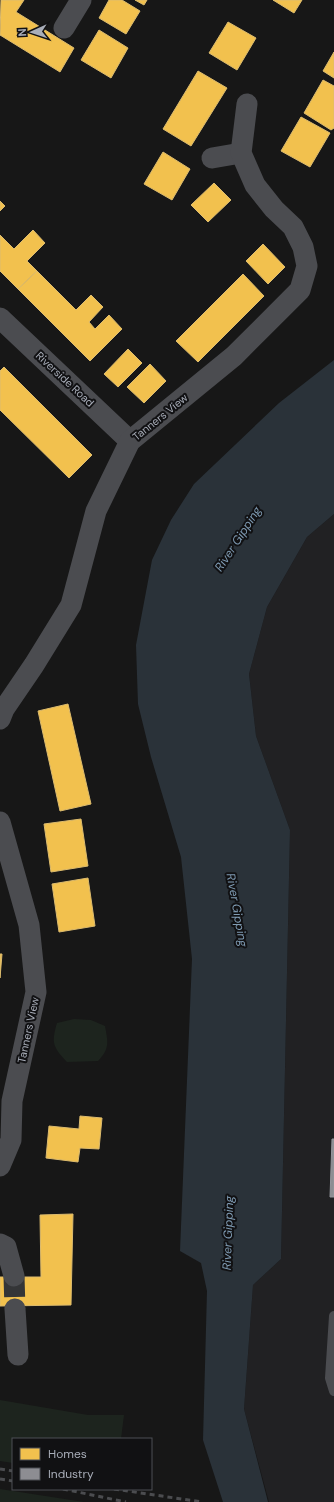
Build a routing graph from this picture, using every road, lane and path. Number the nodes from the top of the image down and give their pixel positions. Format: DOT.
graph roads {
  1 [pos="80,0"];
  2 [pos="64,28"];
  3 [pos="247,104"];
  4 [pos="241,153"];
  5 [pos="212,158"];
  6 [pos="0,318"];
  7 [pos="130,441"];
  8 [pos="0,719"];
  9 [pos="0,822"];
  10 [pos="0,1166"];
  11 [pos="0,1244"];
  12 [pos="14,1276"];
  13 [pos="15,1309"];
  14 [pos="334,1316"];
  15 [pos="18,1355"];
  16 [pos="334,1391"];
  1 -- 2 [label="street"];
  3 -- 4 [label="street"];
  4 -- 5 [label="street"];
  4 -- 7 [label="street, Tanners View"];
  6 -- 7 [label="street, Riverside Road"];
  7 -- 8 [label="street, Tanners View"];
  9 -- 10 [label="street, Tanners View"];
  11 -- 12 [label="street"];
  13 -- 15 [label="street"];
  14 -- 16 [label="lane"];
}
